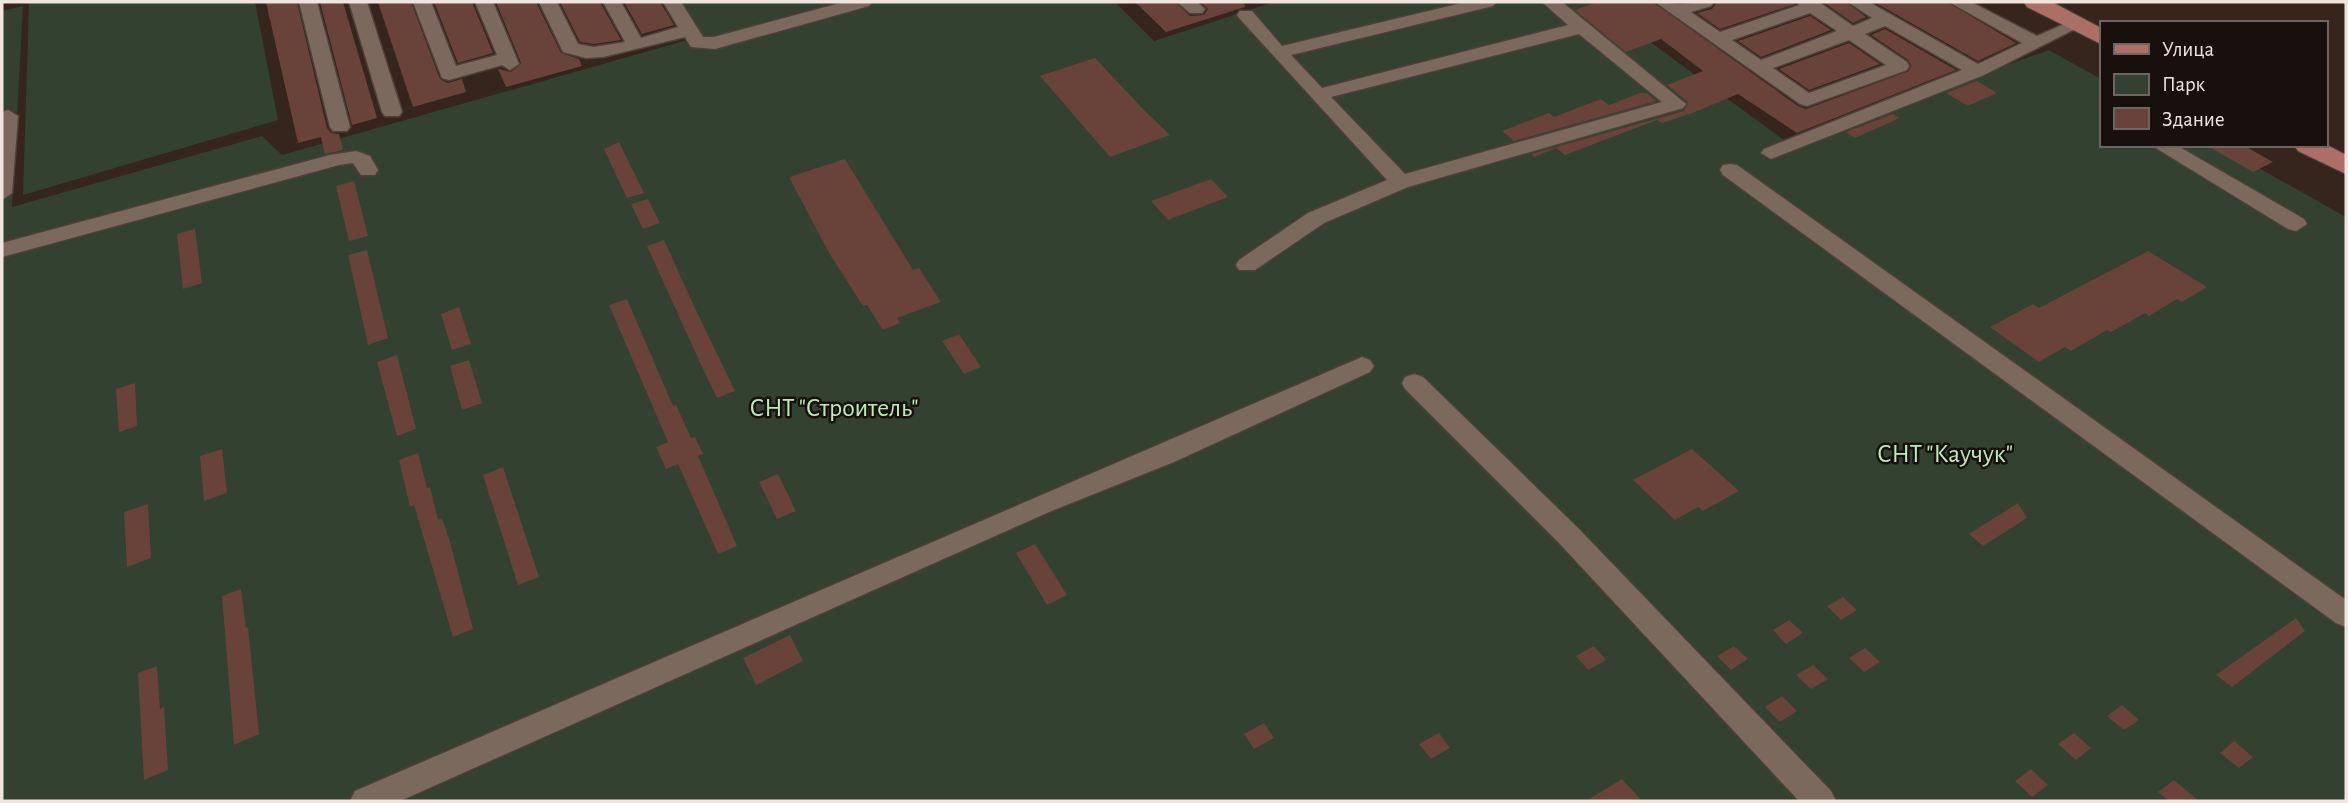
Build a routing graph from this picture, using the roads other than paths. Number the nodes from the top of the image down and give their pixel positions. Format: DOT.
graph roads {
  1 [pos="308,2"];
  2 [pos="358,2"];
  3 [pos="422,2"];
  4 [pos="484,2"];
  5 [pos="548,2"];
  6 [pos="612,2"];
  7 [pos="672,2"];
  8 [pos="863,2"];
  9 [pos="1488,2"];
  10 [pos="1551,2"];
  11 [pos="1704,2"];
  12 [pos="1857,2"];
  13 [pos="1958,2"];
  14 [pos="2035,2"];
  15 [pos="1810,4"];
  16 [pos="1671,6"];
  17 [pos="1246,15"];
  18 [pos="1888,19"];
  19 [pos="2076,24"];
  20 [pos="1583,27"];
  21 [pos="689,30"];
  22 [pos="1854,32"];
  23 [pos="2100,36"];
  24 [pos="1718,38"];
  25 [pos="2035,42"];
  26 [pos="636,44"];
  27 [pos="1278,53"];
  28 [pos="1759,67"];
  29 [pos="1977,71"];
  30 [pos="1318,95"];
  31 [pos="392,112"];
  32 [pos="8,116"];
  33 [pos="340,127"];
  34 [pos="2164,147"];
  35 [pos="2311,147"];
  36 [pos="1771,153"];
  37 [pos="2346,166"];
  38 [pos="368,170"];
  39 [pos="1730,170"];
  40 [pos="1401,182"];
  41 [pos="2,193"];
  42 [pos="2297,224"];
  43 [pos="2,250"];
  44 [pos="1247,265"];
  45 [pos="1362,366"];
  46 [pos="1414,383"];
  47 [pos="2346,615"];
  48 [pos="366,801"];
  49 [pos="1820,801"];
  1 -- 33 [label="street"];
  2 -- 31 [label="street"];
  3 -- 4 [label="street"];
  5 -- 26 [label="street"];
  6 -- 26 [label="street"];
  7 -- 21 [label="street"];
  8 -- 21 [label="street"];
  9 -- 27 [label="street"];
  10 -- 20 [label="street"];
  11 -- 16 [label="street"];
  12 -- 18 [label="street"];
  13 -- 25 [label="street"];
  14 -- 19 [label="main road"];
  15 -- 22 [label="street"];
  15 -- 24 [label="street"];
  16 -- 24 [label="street"];
  17 -- 27 [label="street"];
  18 -- 22 [label="street"];
  18 -- 29 [label="street"];
  19 -- 23 [label="main road"];
  19 -- 25 [label="street"];
  20 -- 30 [label="street"];
  20 -- 40 [label="street"];
  21 -- 26 [label="street"];
  22 -- 28 [label="street"];
  22 -- 28 [label="street"];
  24 -- 28 [label="street"];
  25 -- 29 [label="street"];
  27 -- 30 [label="street"];
  29 -- 36 [label="street"];
  30 -- 40 [label="street"];
  32 -- 41 [label="street"];
  34 -- 42 [label="street"];
  35 -- 37 [label="main road"];
  38 -- 43 [label="street"];
  39 -- 47 [label="street"];
  40 -- 44 [label="street"];
  45 -- 48 [label="street"];
  46 -- 49 [label="street"];
}
